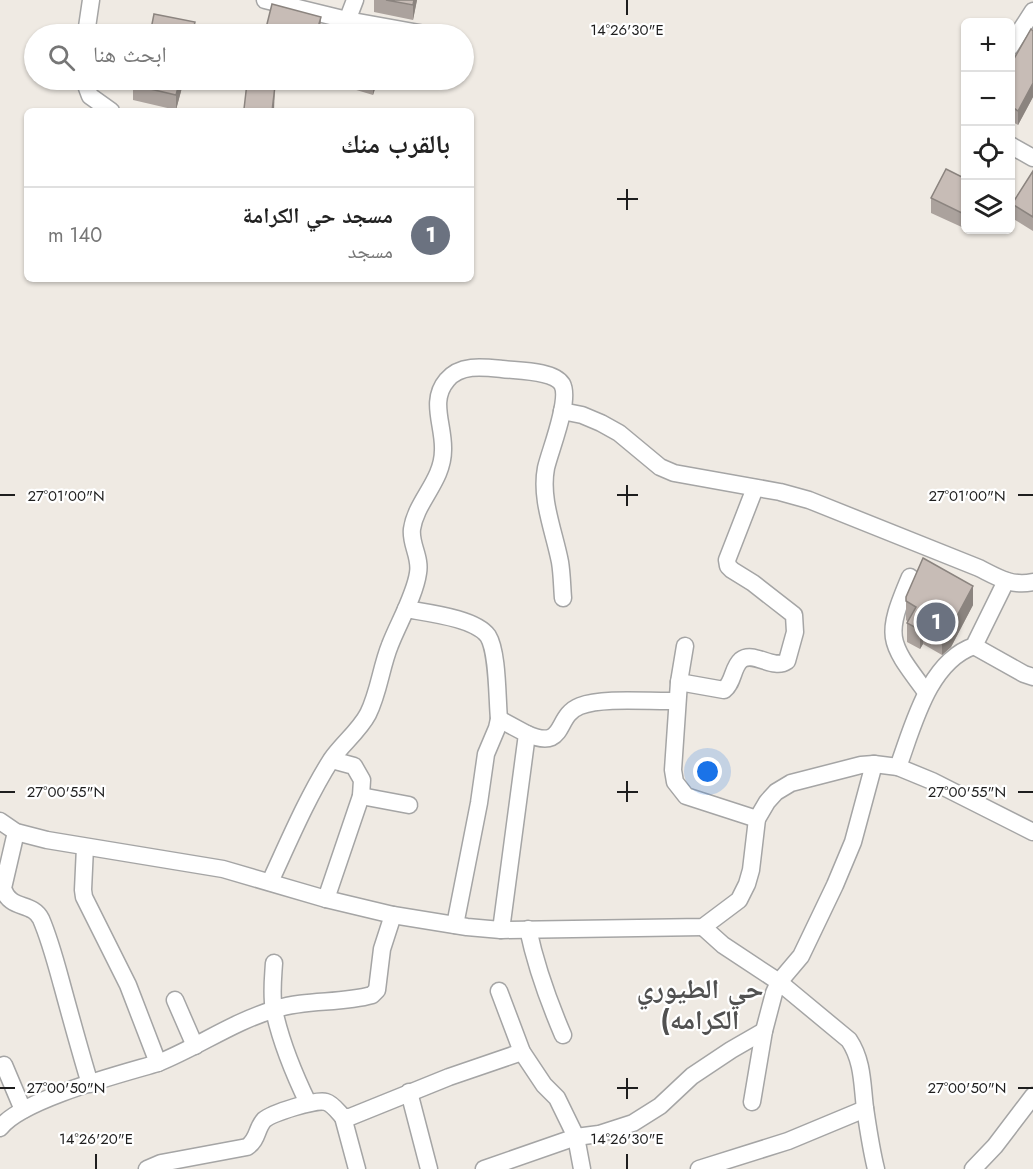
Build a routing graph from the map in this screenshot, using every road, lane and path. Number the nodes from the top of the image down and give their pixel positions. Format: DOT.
graph roads {
  1 [pos="91,0"];
  2 [pos="265,0"];
  3 [pos="355,0"];
  4 [pos="1033,11"];
  5 [pos="87,24"];
  6 [pos="335,24"];
  7 [pos="345,24"];
  8 [pos="1015,40"];
  9 [pos="88,90"];
  10 [pos="107,108"];
  11 [pos="1015,147"];
  12 [pos="1033,158"];
  13 [pos="562,411"];
  14 [pos="755,488"];
  15 [pos="910,577"];
  16 [pos="1006,581"];
  17 [pos="1033,582"];
  18 [pos="563,598"];
  19 [pos="406,609"];
  20 [pos="685,646"];
  21 [pos="974,646"];
  22 [pos="1033,677"];
  23 [pos="679,682"];
  24 [pos="926,692"];
  25 [pos="677,701"];
  26 [pos="499,718"];
  27 [pos="527,734"];
  28 [pos="332,760"];
  29 [pos="874,764"];
  30 [pos="898,767"];
  31 [pos="361,796"];
  32 [pos="409,805"];
  33 [pos="757,819"];
  34 [pos="0,821"];
  35 [pos="16,832"];
  36 [pos="1033,832"];
  37 [pos="85,847"];
  38 [pos="270,882"];
  39 [pos="3,895"];
  40 [pos="326,899"];
  41 [pos="393,915"];
  42 [pos="455,925"];
  43 [pos="703,927"];
  44 [pos="528,929"];
  45 [pos="501,930"];
  46 [pos="274,963"];
  47 [pos="779,982"];
  48 [pos="499,991"];
  49 [pos="175,1000"];
  50 [pos="273,1009"];
  51 [pos="764,1031"];
  52 [pos="563,1035"];
  53 [pos="195,1046"];
  54 [pos="522,1052"];
  55 [pos="158,1063"];
  56 [pos="4,1065"];
  57 [pos="90,1084"];
  58 [pos="409,1092"];
  59 [pos="1033,1096"];
  60 [pos="752,1102"];
  61 [pos="308,1103"];
  62 [pos="865,1109"];
  63 [pos="23,1110"];
  64 [pos="343,1117"];
  65 [pos="0,1128"];
  66 [pos="576,1137"];
  67 [pos="147,1169"];
  68 [pos="357,1169"];
  69 [pos="429,1169"];
  70 [pos="484,1169"];
  71 [pos="582,1169"];
  72 [pos="699,1169"];
  73 [pos="876,1169"];
  74 [pos="973,1169"];
  1 -- 5 [label="street"];
  2 -- 6 [label="street"];
  3 -- 7 [label="street"];
  4 -- 8 [label="street"];
  9 -- 10 [label="street"];
  11 -- 12 [label="street"];
  13 -- 14 [label="street"];
  13 -- 18 [label="street"];
  13 -- 19 [label="street"];
  14 -- 16 [label="street"];
  14 -- 23 [label="street"];
  15 -- 24 [label="street"];
  16 -- 17 [label="street"];
  16 -- 21 [label="street"];
  19 -- 26 [label="street"];
  19 -- 28 [label="street"];
  20 -- 23 [label="street"];
  21 -- 22 [label="street"];
  21 -- 24 [label="street"];
  23 -- 25 [label="street"];
  24 -- 30 [label="street"];
  25 -- 27 [label="street"];
  25 -- 33 [label="street"];
  26 -- 27 [label="street"];
  26 -- 42 [label="street"];
  27 -- 45 [label="street"];
  28 -- 31 [label="street"];
  28 -- 38 [label="street"];
  29 -- 30 [label="street"];
  29 -- 33 [label="street"];
  29 -- 47 [label="street"];
  30 -- 36 [label="street"];
  31 -- 32 [label="street"];
  31 -- 40 [label="street"];
  33 -- 43 [label="street"];
  34 -- 35 [label="street"];
  35 -- 37 [label="street"];
  35 -- 39 [label="street"];
  37 -- 38 [label="street"];
  37 -- 55 [label="street"];
  38 -- 40 [label="street"];
  39 -- 57 [label="street"];
  40 -- 41 [label="street"];
  41 -- 42 [label="street"];
  41 -- 50 [label="street"];
  42 -- 45 [label="street"];
  43 -- 44 [label="street"];
  43 -- 47 [label="street"];
  44 -- 45 [label="street"];
  44 -- 52 [label="street"];
  46 -- 50 [label="street"];
  47 -- 51 [label="street"];
  47 -- 62 [label="street"];
  48 -- 54 [label="street"];
  49 -- 53 [label="street"];
  50 -- 53 [label="street"];
  50 -- 61 [label="street"];
  51 -- 60 [label="street"];
  51 -- 66 [label="street"];
  53 -- 55 [label="street"];
  54 -- 58 [label="street"];
  54 -- 66 [label="street"];
  55 -- 57 [label="street"];
  56 -- 63 [label="street"];
  57 -- 63 [label="street"];
  58 -- 64 [label="street"];
  58 -- 69 [label="street"];
  59 -- 74 [label="street"];
  61 -- 64 [label="street"];
  61 -- 67 [label="street"];
  62 -- 72 [label="street"];
  62 -- 73 [label="street"];
  63 -- 65 [label="street"];
  64 -- 68 [label="street"];
  66 -- 70 [label="street"];
  66 -- 71 [label="street"];
}
